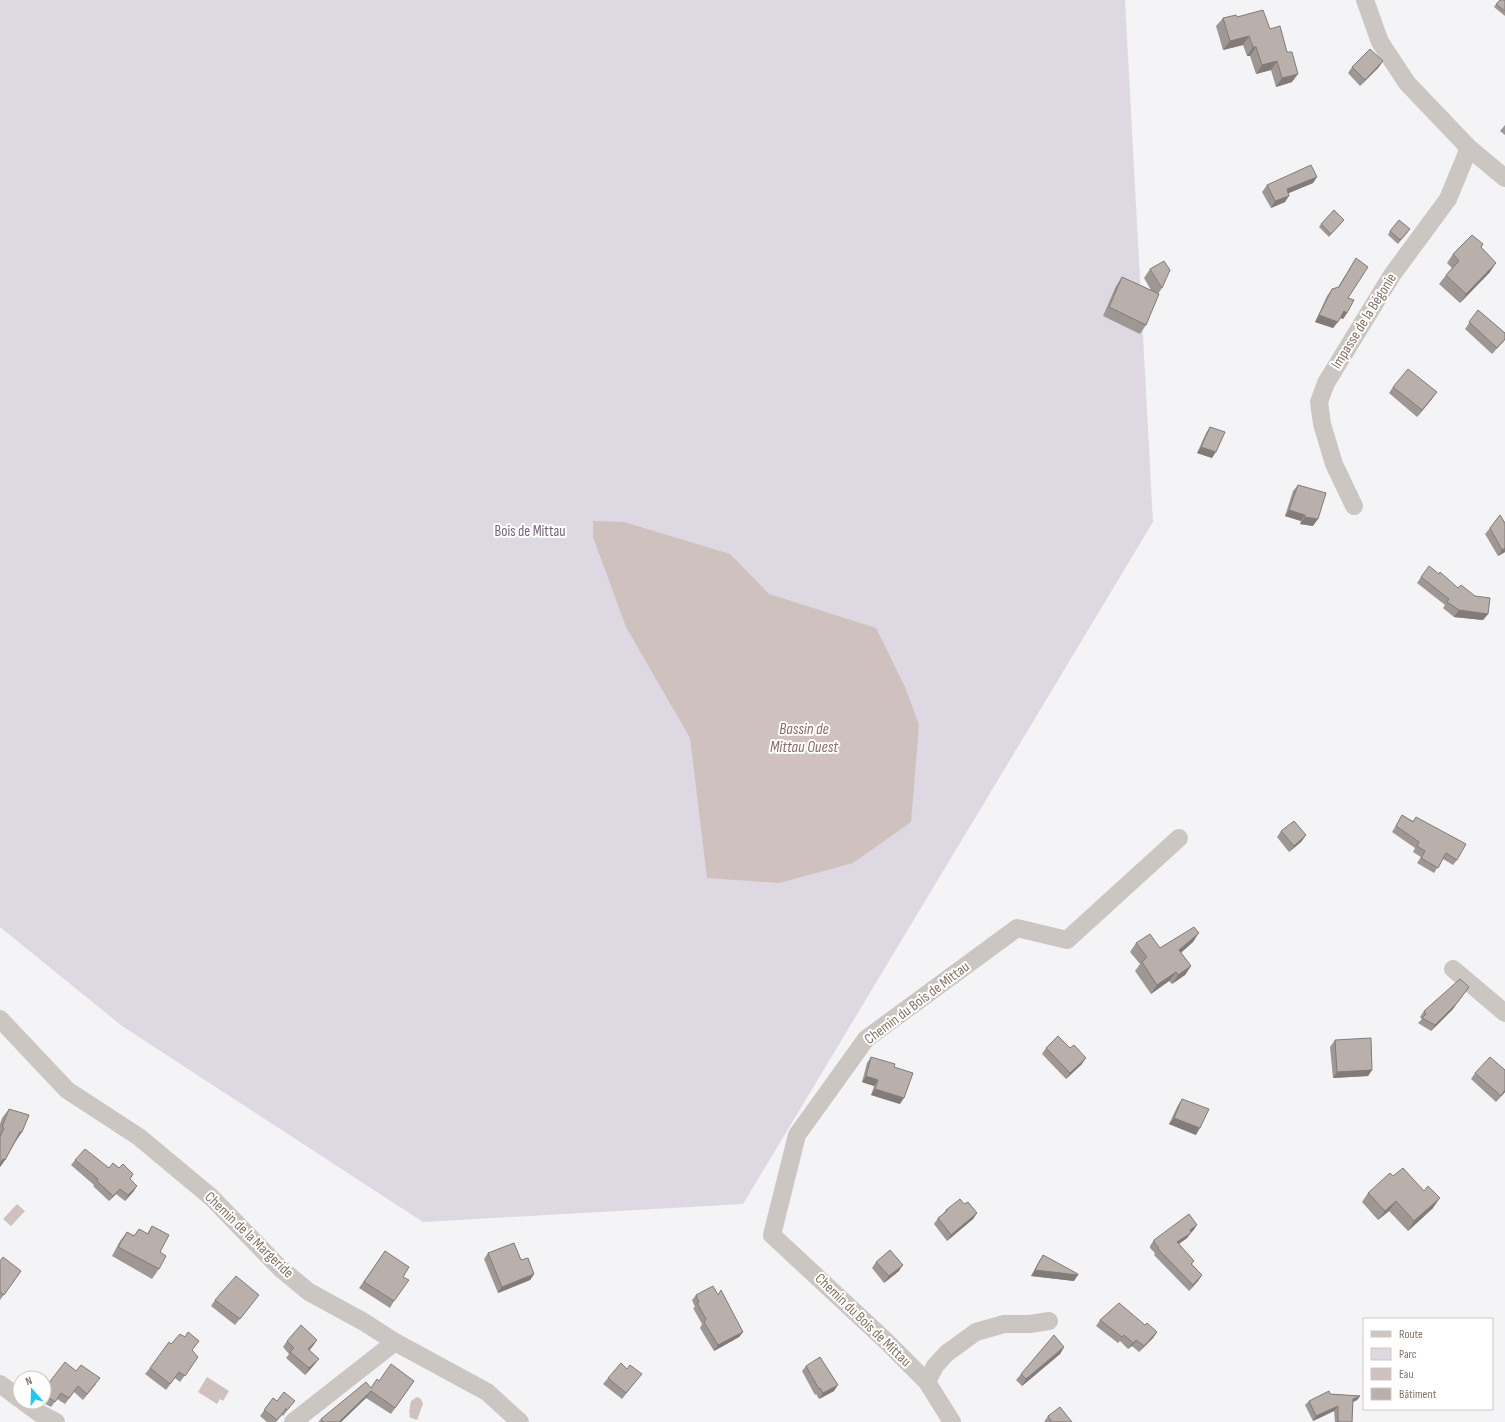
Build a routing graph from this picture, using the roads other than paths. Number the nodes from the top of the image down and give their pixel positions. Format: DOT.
graph roads {
  1 [pos="1365,0"];
  2 [pos="1469,148"];
  3 [pos="1505,178"];
  4 [pos="1354,506"];
  5 [pos="1179,838"];
  6 [pos="1453,969"];
  7 [pos="1505,1013"];
  8 [pos="0,1019"];
  9 [pos="1049,1321"];
  10 [pos="395,1342"];
  11 [pos="927,1382"];
  12 [pos="0,1384"];
  13 [pos="12,1393"];
  14 [pos="35,1410"];
  15 [pos="56,1422"];
  16 [pos="293,1422"];
  17 [pos="520,1422"];
  18 [pos="952,1422"];
  1 -- 2 [label="street"];
  2 -- 3 [label="street"];
  2 -- 4 [label="street, Impasse de la Bégonie"];
  5 -- 11 [label="street, Chemin du Bois de Mittau"];
  6 -- 7 [label="street"];
  8 -- 10 [label="street, Chemin de la Margeride"];
  9 -- 11 [label="street"];
  10 -- 16 [label="street"];
  10 -- 17 [label="street, Chemin de la Margeride"];
  11 -- 18 [label="street, Chemin du Bois de Mittau"];
  12 -- 13 [label="street"];
  14 -- 15 [label="street"];
}
